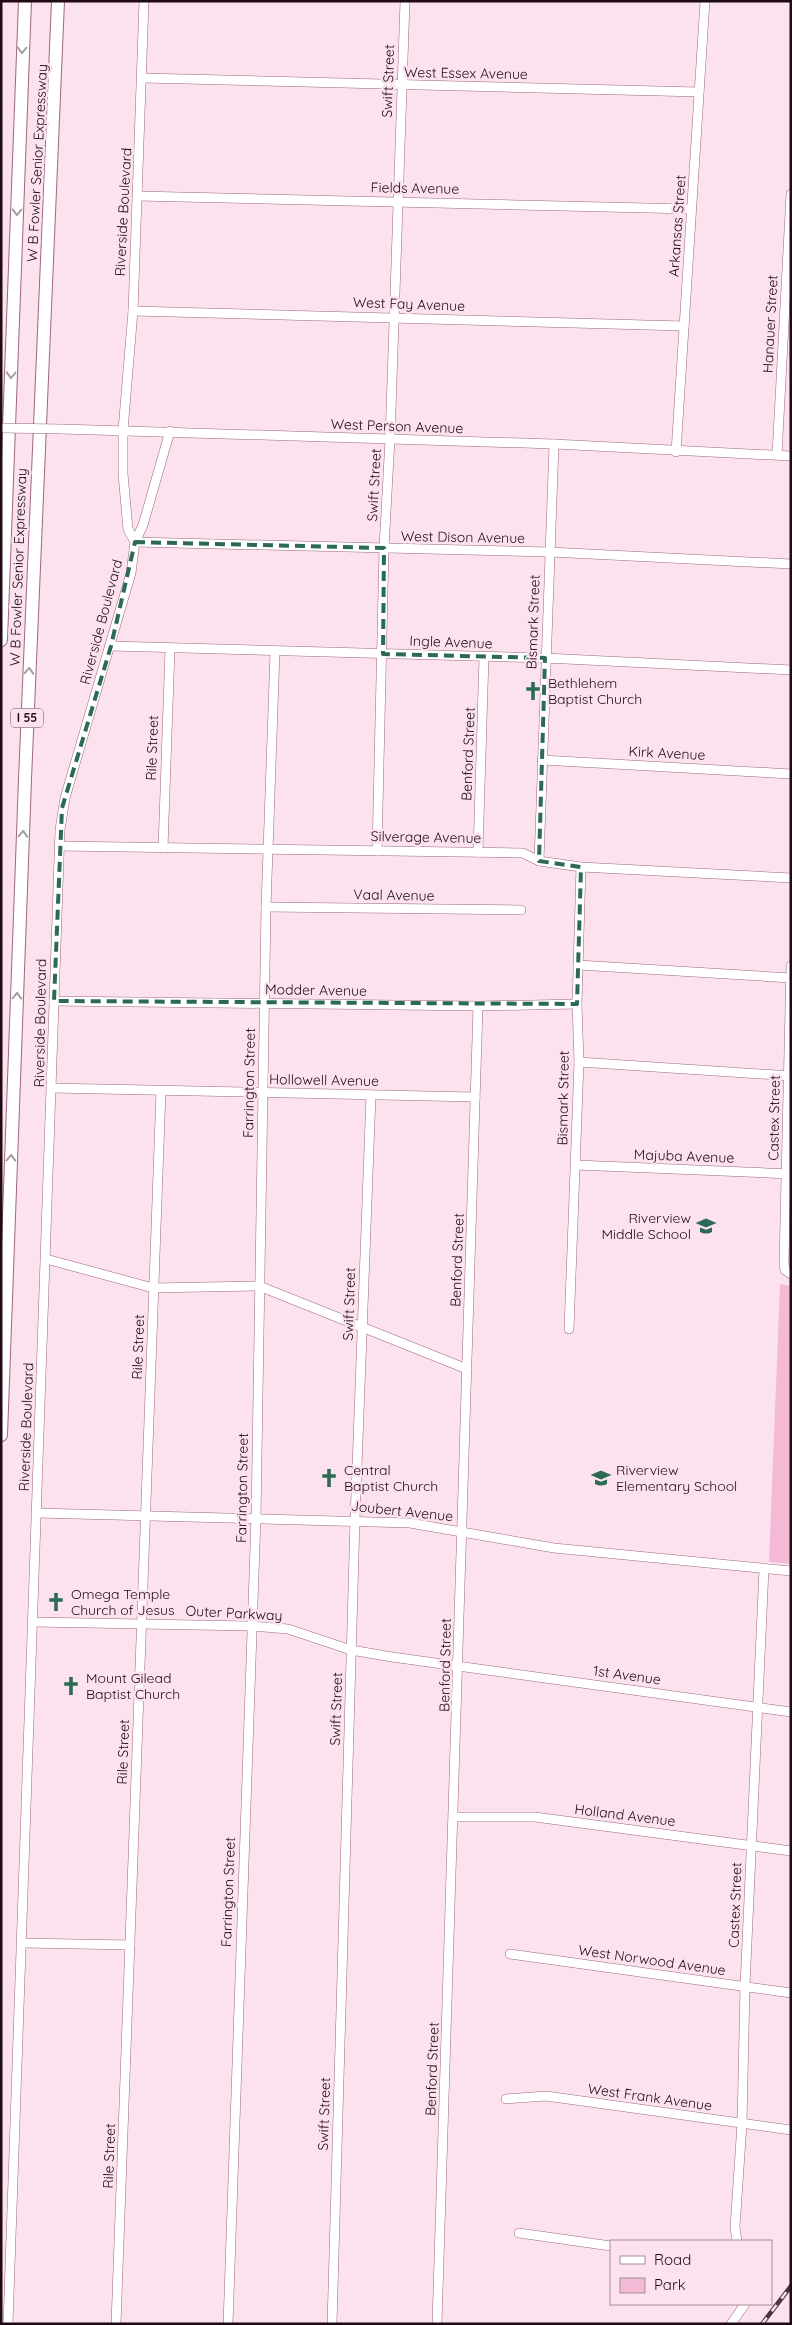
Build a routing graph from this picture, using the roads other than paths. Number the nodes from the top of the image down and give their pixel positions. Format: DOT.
graph roads {
  1 [pos="25,1"];
  2 [pos="58,1"];
  3 [pos="144,1"];
  4 [pos="405,1"];
  5 [pos="705,1"];
  6 [pos="143,78"];
  7 [pos="401,86"];
  8 [pos="699,92"];
  9 [pos="791,194"];
  10 [pos="138,196"];
  11 [pos="398,201"];
  12 [pos="691,209"];
  13 [pos="133,311"];
  14 [pos="394,318"];
  15 [pos="684,326"];
  16 [pos="1,428"];
  17 [pos="123,430"];
  18 [pos="170,431"];
  19 [pos="390,439"];
  20 [pos="554,444"];
  21 [pos="676,452"];
  22 [pos="777,455"];
  23 [pos="791,456"];
  24 [pos="135,542"];
  25 [pos="384,548"];
  26 [pos="550,552"];
  27 [pos="791,564"];
  28 [pos="1,640"];
  29 [pos="111,646"];
  30 [pos="170,649"];
  31 [pos="275,652"];
  32 [pos="383,654"];
  33 [pos="484,657"];
  34 [pos="545,658"];
  35 [pos="791,670"];
  36 [pos="542,760"];
  37 [pos="791,774"];
  38 [pos="59,846"];
  39 [pos="163,848"];
  40 [pos="268,849"];
  41 [pos="377,850"];
  42 [pos="478,852"];
  43 [pos="538,861"];
  44 [pos="581,866"];
  45 [pos="791,878"];
  46 [pos="266,907"];
  47 [pos="521,910"];
  48 [pos="578,964"];
  49 [pos="791,966"];
  50 [pos="791,978"];
  51 [pos="54,1001"];
  52 [pos="264,1003"];
  53 [pos="577,1004"];
  54 [pos="478,1006"];
  55 [pos="578,1062"];
  56 [pos="790,1076"];
  57 [pos="52,1088"];
  58 [pos="161,1091"];
  59 [pos="263,1093"];
  60 [pos="371,1095"];
  61 [pos="475,1097"];
  62 [pos="576,1165"];
  63 [pos="788,1174"];
  64 [pos="46,1258"];
  65 [pos="788,1272"];
  66 [pos="259,1286"];
  67 [pos="153,1288"];
  68 [pos="362,1327"];
  69 [pos="569,1329"];
  70 [pos="467,1369"];
  71 [pos="1,1434"];
  72 [pos="37,1513"];
  73 [pos="146,1516"];
  74 [pos="256,1517"];
  75 [pos="355,1520"];
  76 [pos="461,1531"];
  77 [pos="764,1569"];
  78 [pos="791,1571"];
  79 [pos="34,1622"];
  80 [pos="142,1624"];
  81 [pos="250,1626"];
  82 [pos="351,1650"];
  83 [pos="459,1666"];
  84 [pos="757,1707"];
  85 [pos="791,1712"];
  86 [pos="454,1817"];
  87 [pos="751,1845"];
  88 [pos="791,1851"];
  89 [pos="23,1943"];
  90 [pos="130,1945"];
  91 [pos="510,1954"];
  92 [pos="745,1986"];
  93 [pos="791,1993"];
  94 [pos="506,2099"];
  95 [pos="742,2124"];
  96 [pos="791,2130"];
  97 [pos="519,2232"];
  98 [pos="737,2240"];
  99 [pos="610,2246"];
  100 [pos="744,2305"];
  101 [pos="8,2324"];
  102 [pos="116,2324"];
  103 [pos="228,2324"];
  104 [pos="332,2324"];
  105 [pos="437,2324"];
  106 [pos="731,2324"];
  1 -- 28 [label="highway, W B Fowler Senior Expressway, one-way"];
  71 -- 2 [label="highway, W B Fowler Senior Expressway / I 55, one-way"];
  3 -- 6 [label="street, Riverside Boulevard"];
  4 -- 7 [label="street, Swift Street"];
  5 -- 8 [label="street, Arkansas Street"];
  6 -- 7 [label="street, West Essex Avenue"];
  6 -- 10 [label="street, Riverside Boulevard"];
  7 -- 8 [label="street, West Essex Avenue"];
  7 -- 11 [label="street, Swift Street"];
  8 -- 12 [label="street, Arkansas Street"];
  9 -- 22 [label="street, Hanauer Street"];
  10 -- 11 [label="street, Fields Avenue"];
  10 -- 13 [label="street, Riverside Boulevard"];
  11 -- 12 [label="street, Fields Avenue"];
  11 -- 14 [label="street, Swift Street"];
  12 -- 15 [label="street, Arkansas Street"];
  13 -- 14 [label="street, West Fay Avenue"];
  13 -- 17 [label="street, Riverside Boulevard"];
  14 -- 15 [label="street, West Fay Avenue"];
  14 -- 19 [label="street, Swift Street"];
  15 -- 21 [label="street, Arkansas Street"];
  16 -- 17 [label="street, West Person Avenue, bridge"];
  17 -- 18 [label="street, West Person Avenue"];
  17 -- 24 [label="street, Riverside Boulevard"];
  18 -- 19 [label="street, West Person Avenue"];
  18 -- 24 [label="street, Riverside Boulevard"];
  19 -- 20 [label="street, West Person Avenue"];
  19 -- 25 [label="street, Swift Street"];
  20 -- 21 [label="street, West Person Avenue"];
  20 -- 26 [label="street, Bismark Street"];
  21 -- 22 [label="street, West Person Avenue"];
  22 -- 23 [label="street, West Person Avenue"];
  24 -- 25 [label="street, West Dison Avenue"];
  24 -- 29 [label="street, Riverside Boulevard"];
  25 -- 26 [label="street, West Dison Avenue"];
  25 -- 32 [label="street, Swift Street"];
  26 -- 27 [label="street, West Dison Avenue"];
  26 -- 34 [label="street, Bismark Street"];
  29 -- 30 [label="street, Ingle Avenue"];
  29 -- 38 [label="street, Riverside Boulevard"];
  30 -- 31 [label="street, Ingle Avenue"];
  30 -- 39 [label="street, Rile Street"];
  31 -- 32 [label="street, Ingle Avenue"];
  31 -- 40 [label="street, Farrington Street"];
  32 -- 33 [label="street, Ingle Avenue"];
  32 -- 41 [label="street, Swift Street"];
  33 -- 34 [label="street, Ingle Avenue"];
  33 -- 42 [label="street, Benford Street"];
  34 -- 35 [label="street, Ingle Avenue"];
  34 -- 36 [label="street, Bismark Street"];
  36 -- 37 [label="street, Kirk Avenue"];
  36 -- 43 [label="street, Bismark Street"];
  38 -- 39 [label="street, Silverage Avenue"];
  38 -- 51 [label="street, Riverside Boulevard"];
  39 -- 40 [label="street, Silverage Avenue"];
  40 -- 41 [label="street, Silverage Avenue"];
  40 -- 46 [label="street, Farrington Street"];
  41 -- 42 [label="street, Silverage Avenue"];
  42 -- 43 [label="street, Silverage Avenue"];
  43 -- 44 [label="street, Silverage Avenue"];
  44 -- 45 [label="street, Silverage Avenue"];
  44 -- 48 [label="street, Bismark Street"];
  46 -- 47 [label="street, Vaal Avenue"];
  46 -- 52 [label="street, Farrington Street"];
  48 -- 50 [label="street"];
  48 -- 53 [label="street, Bismark Street"];
  49 -- 50 [label="street, Castex Street"];
  50 -- 56 [label="street, Castex Street"];
  51 -- 52 [label="street, Modder Avenue"];
  51 -- 57 [label="street, Riverside Boulevard"];
  52 -- 54 [label="street, Modder Avenue"];
  52 -- 59 [label="street, Farrington Street"];
  53 -- 54 [label="street, Modder Avenue"];
  53 -- 55 [label="street, Bismark Street"];
  54 -- 61 [label="street, Benford Street"];
  55 -- 56 [label="street"];
  55 -- 62 [label="street, Bismark Street"];
  56 -- 63 [label="street, Castex Street"];
  57 -- 58 [label="street, Hollowell Avenue"];
  57 -- 64 [label="street, Riverside Boulevard"];
  58 -- 59 [label="street, Hollowell Avenue"];
  58 -- 67 [label="street, Rile Street"];
  59 -- 60 [label="street, Hollowell Avenue"];
  59 -- 66 [label="street, Farrington Street"];
  60 -- 61 [label="street, Hollowell Avenue"];
  60 -- 68 [label="street, Swift Street"];
  61 -- 70 [label="street, Benford Street"];
  62 -- 63 [label="street, Majuba Avenue"];
  62 -- 69 [label="street, Bismark Street"];
  63 -- 65 [label="street, Castex Street"];
  64 -- 67 [label="street"];
  64 -- 72 [label="street, Riverside Boulevard"];
  66 -- 67 [label="street"];
  66 -- 68 [label="street"];
  66 -- 74 [label="street, Farrington Street"];
  67 -- 73 [label="street, Rile Street"];
  68 -- 70 [label="street"];
  68 -- 75 [label="street, Swift Street"];
  70 -- 76 [label="street, Benford Street"];
  72 -- 73 [label="street, Joubert Avenue"];
  72 -- 79 [label="street, Riverside Boulevard"];
  73 -- 74 [label="street, Joubert Avenue"];
  73 -- 80 [label="street, Rile Street"];
  74 -- 75 [label="street, Joubert Avenue"];
  74 -- 81 [label="street, Farrington Street"];
  75 -- 76 [label="street, Joubert Avenue"];
  75 -- 82 [label="street, Swift Street"];
  76 -- 77 [label="street, Joubert Avenue"];
  76 -- 83 [label="street, Benford Street"];
  77 -- 78 [label="street, Joubert Avenue"];
  77 -- 84 [label="street, Castex Street"];
  79 -- 80 [label="street, Outer Parkway"];
  79 -- 89 [label="street, Riverside Boulevard"];
  80 -- 81 [label="street, Outer Parkway"];
  80 -- 90 [label="street, Rile Street"];
  81 -- 82 [label="street, Outer Parkway"];
  81 -- 103 [label="street, Farrington Street"];
  82 -- 83 [label="street, Outer Parkway"];
  82 -- 104 [label="street, Swift Street"];
  83 -- 84 [label="street, 1st Avenue"];
  83 -- 86 [label="street, Benford Street"];
  84 -- 85 [label="street, 1st Avenue"];
  84 -- 87 [label="street, Castex Street"];
  86 -- 87 [label="street, Holland Avenue"];
  86 -- 105 [label="street, Benford Street"];
  87 -- 88 [label="street, Holland Avenue"];
  87 -- 92 [label="street, Castex Street"];
  89 -- 90 [label="street"];
  89 -- 101 [label="street, Riverside Boulevard"];
  90 -- 102 [label="street, Rile Street"];
  91 -- 92 [label="street, West Norwood Avenue"];
  92 -- 93 [label="street, West Norwood Avenue"];
  92 -- 95 [label="street, Castex Street"];
  94 -- 95 [label="street, West Frank Avenue"];
  95 -- 96 [label="street, West Frank Avenue"];
  95 -- 98 [label="street, Castex Street"];
  97 -- 99 [label="street"];
  100 -- 106 [label="street"];
}
